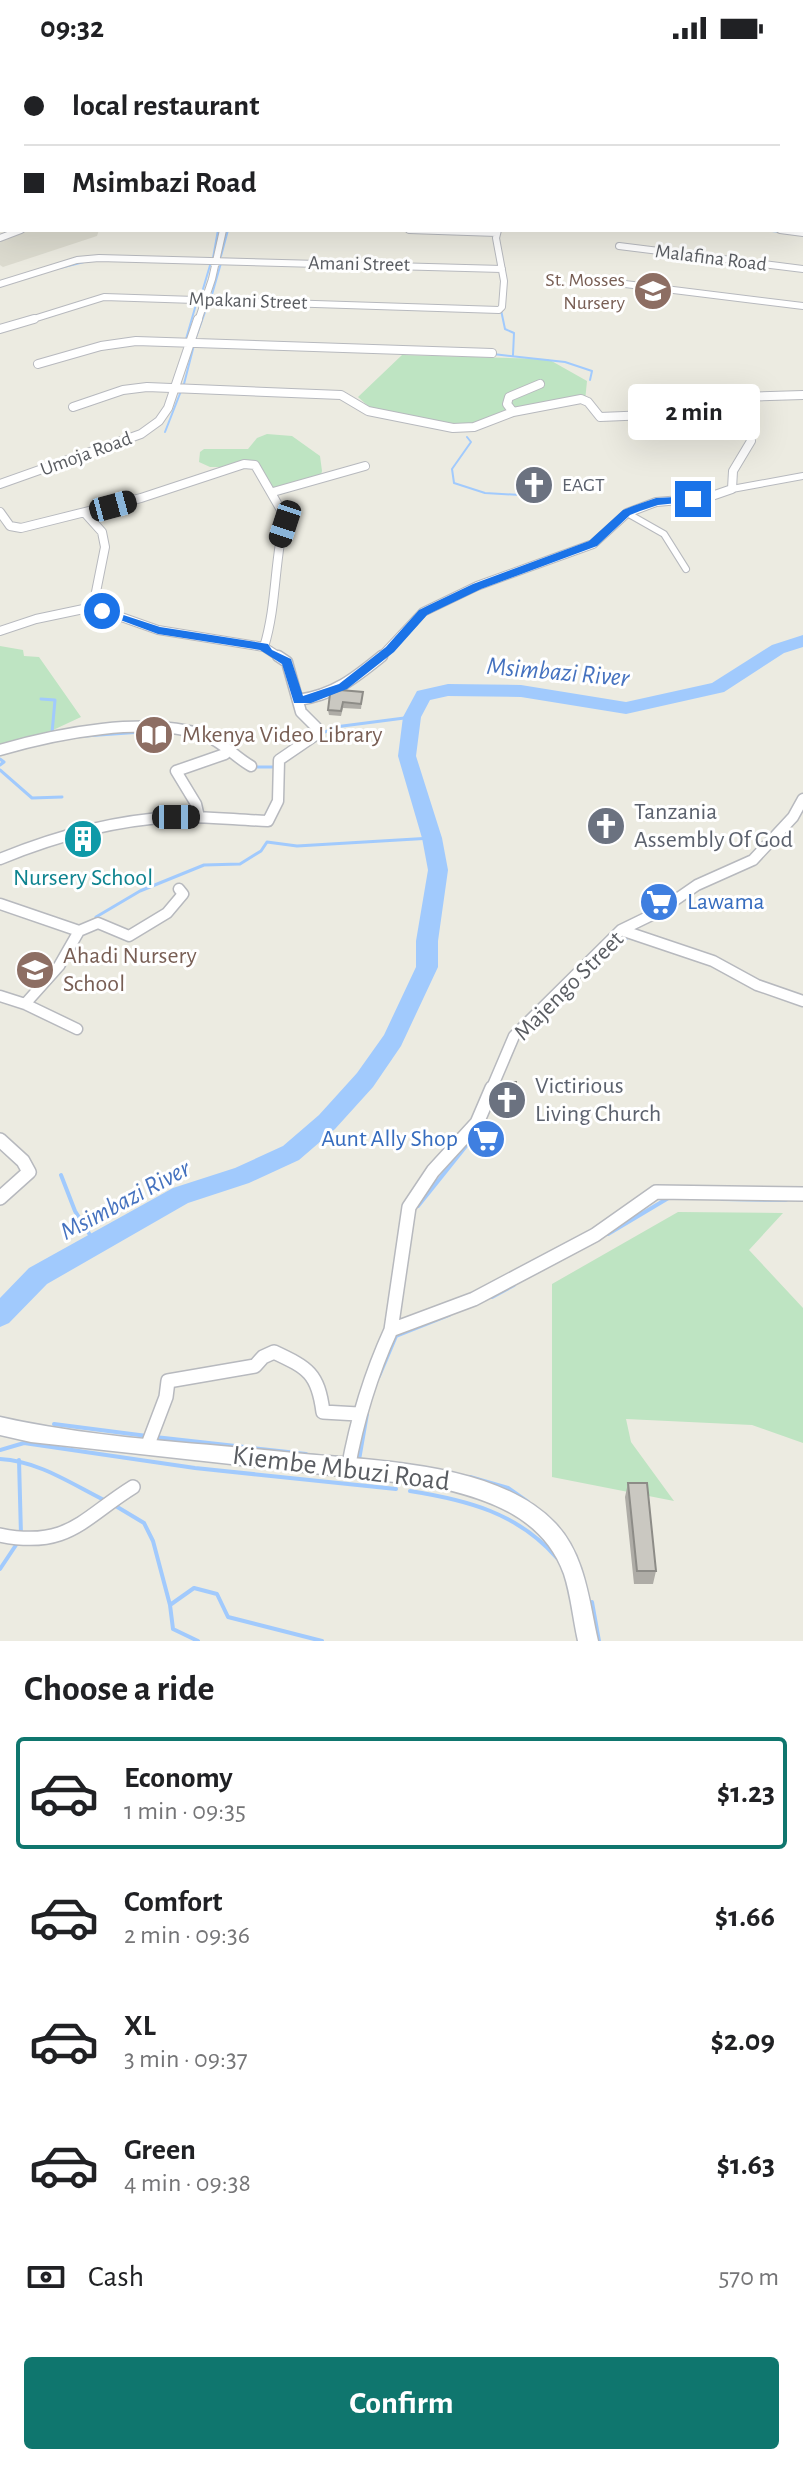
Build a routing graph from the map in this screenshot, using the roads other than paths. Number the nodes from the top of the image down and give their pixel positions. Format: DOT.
graph roads {
  1 [pos="222,232"];
  2 [pos="498,232"];
  3 [pos="619,246"];
  4 [pos="215,260"];
  5 [pos="502,269"];
  6 [pos="803,269"];
  7 [pos="617,283"];
  8 [pos="0,284"];
  9 [pos="204,300"];
  10 [pos="803,306"];
  11 [pos="0,329"];
  12 [pos="189,342"];
  13 [pos="492,353"];
  14 [pos="38,364"];
  15 [pos="540,384"];
  16 [pos="176,388"];
  17 [pos="803,395"];
  18 [pos="73,407"];
  19 [pos="513,412"];
  20 [pos="742,416"];
  21 [pos="365,466"];
  22 [pos="803,476"];
  23 [pos="0,484"];
  24 [pos="732,489"];
  25 [pos="273,492"];
  26 [pos="0,512"];
  27 [pos="85,513"];
  28 [pos="627,513"];
  29 [pos="686,569"];
  30 [pos="93,607"];
  31 [pos="0,631"];
  32 [pos="264,647"];
  33 [pos="298,700"];
  34 [pos="0,750"];
  35 [pos="225,754"];
  36 [pos="251,766"];
  37 [pos="803,799"];
  38 [pos="199,817"];
  39 [pos="0,859"];
  40 [pos="179,889"];
  41 [pos="0,904"];
  42 [pos="621,930"];
  43 [pos="79,931"];
  44 [pos="0,996"];
  45 [pos="803,1001"];
  46 [pos="25,1004"];
  47 [pos="77,1029"];
  48 [pos="0,1140"];
  49 [pos="803,1194"];
  50 [pos="0,1198"];
  51 [pos="391,1330"];
  52 [pos="358,1414"];
  53 [pos="0,1426"];
  54 [pos="147,1447"];
  55 [pos="348,1469"];
  56 [pos="133,1487"];
  57 [pos="0,1535"];
  58 [pos="588,1641"];
  1 -- 4 [label="street, Umoja Road"];
  2 -- 5 [label="street"];
  3 -- 6 [label="street, Malafina Road"];
  4 -- 5 [label="street, Amani Street"];
  4 -- 8 [label="street, Amani Street"];
  4 -- 9 [label="street, Umoja Road"];
  5 -- 9 [label="street, Mpakani Street"];
  7 -- 10 [label="street"];
  9 -- 11 [label="street, Mpakani Street"];
  9 -- 12 [label="street, Umoja Road"];
  12 -- 13 [label="street"];
  12 -- 14 [label="street"];
  12 -- 16 [label="street, Umoja Road"];
  15 -- 19 [label="street"];
  16 -- 18 [label="street"];
  16 -- 19 [label="street"];
  16 -- 23 [label="street, Umoja Road"];
  17 -- 20 [label="street"];
  19 -- 20 [label="street"];
  20 -- 24 [label="street"];
  21 -- 25 [label="street"];
  22 -- 24 [label="street"];
  24 -- 28 [label="street"];
  25 -- 27 [label="street"];
  25 -- 32 [label="street"];
  26 -- 27 [label="street"];
  27 -- 30 [label="street"];
  28 -- 29 [label="street"];
  28 -- 33 [label="street"];
  30 -- 31 [label="street"];
  30 -- 32 [label="street"];
  32 -- 33 [label="street"];
  33 -- 38 [label="street"];
  34 -- 36 [label="street"];
  35 -- 38 [label="street"];
  37 -- 42 [label="street, Majengo Street"];
  38 -- 39 [label="street"];
  40 -- 43 [label="street"];
  41 -- 43 [label="street"];
  42 -- 45 [label="street"];
  42 -- 51 [label="street, Majengo Street"];
  43 -- 46 [label="street"];
  44 -- 46 [label="street"];
  46 -- 47 [label="street"];
  48 -- 50 [label="street"];
  49 -- 51 [label="street"];
  51 -- 52 [label="street, Majengo Street"];
  52 -- 54 [label="street"];
  52 -- 55 [label="street, Majengo Street"];
  53 -- 54 [label="main road, Kiembe Mbuzi Road"];
  54 -- 55 [label="main road, Kiembe Mbuzi Road"];
  55 -- 58 [label="main road, Kiembe Mbuzi Road"];
  56 -- 57 [label="street"];
}
